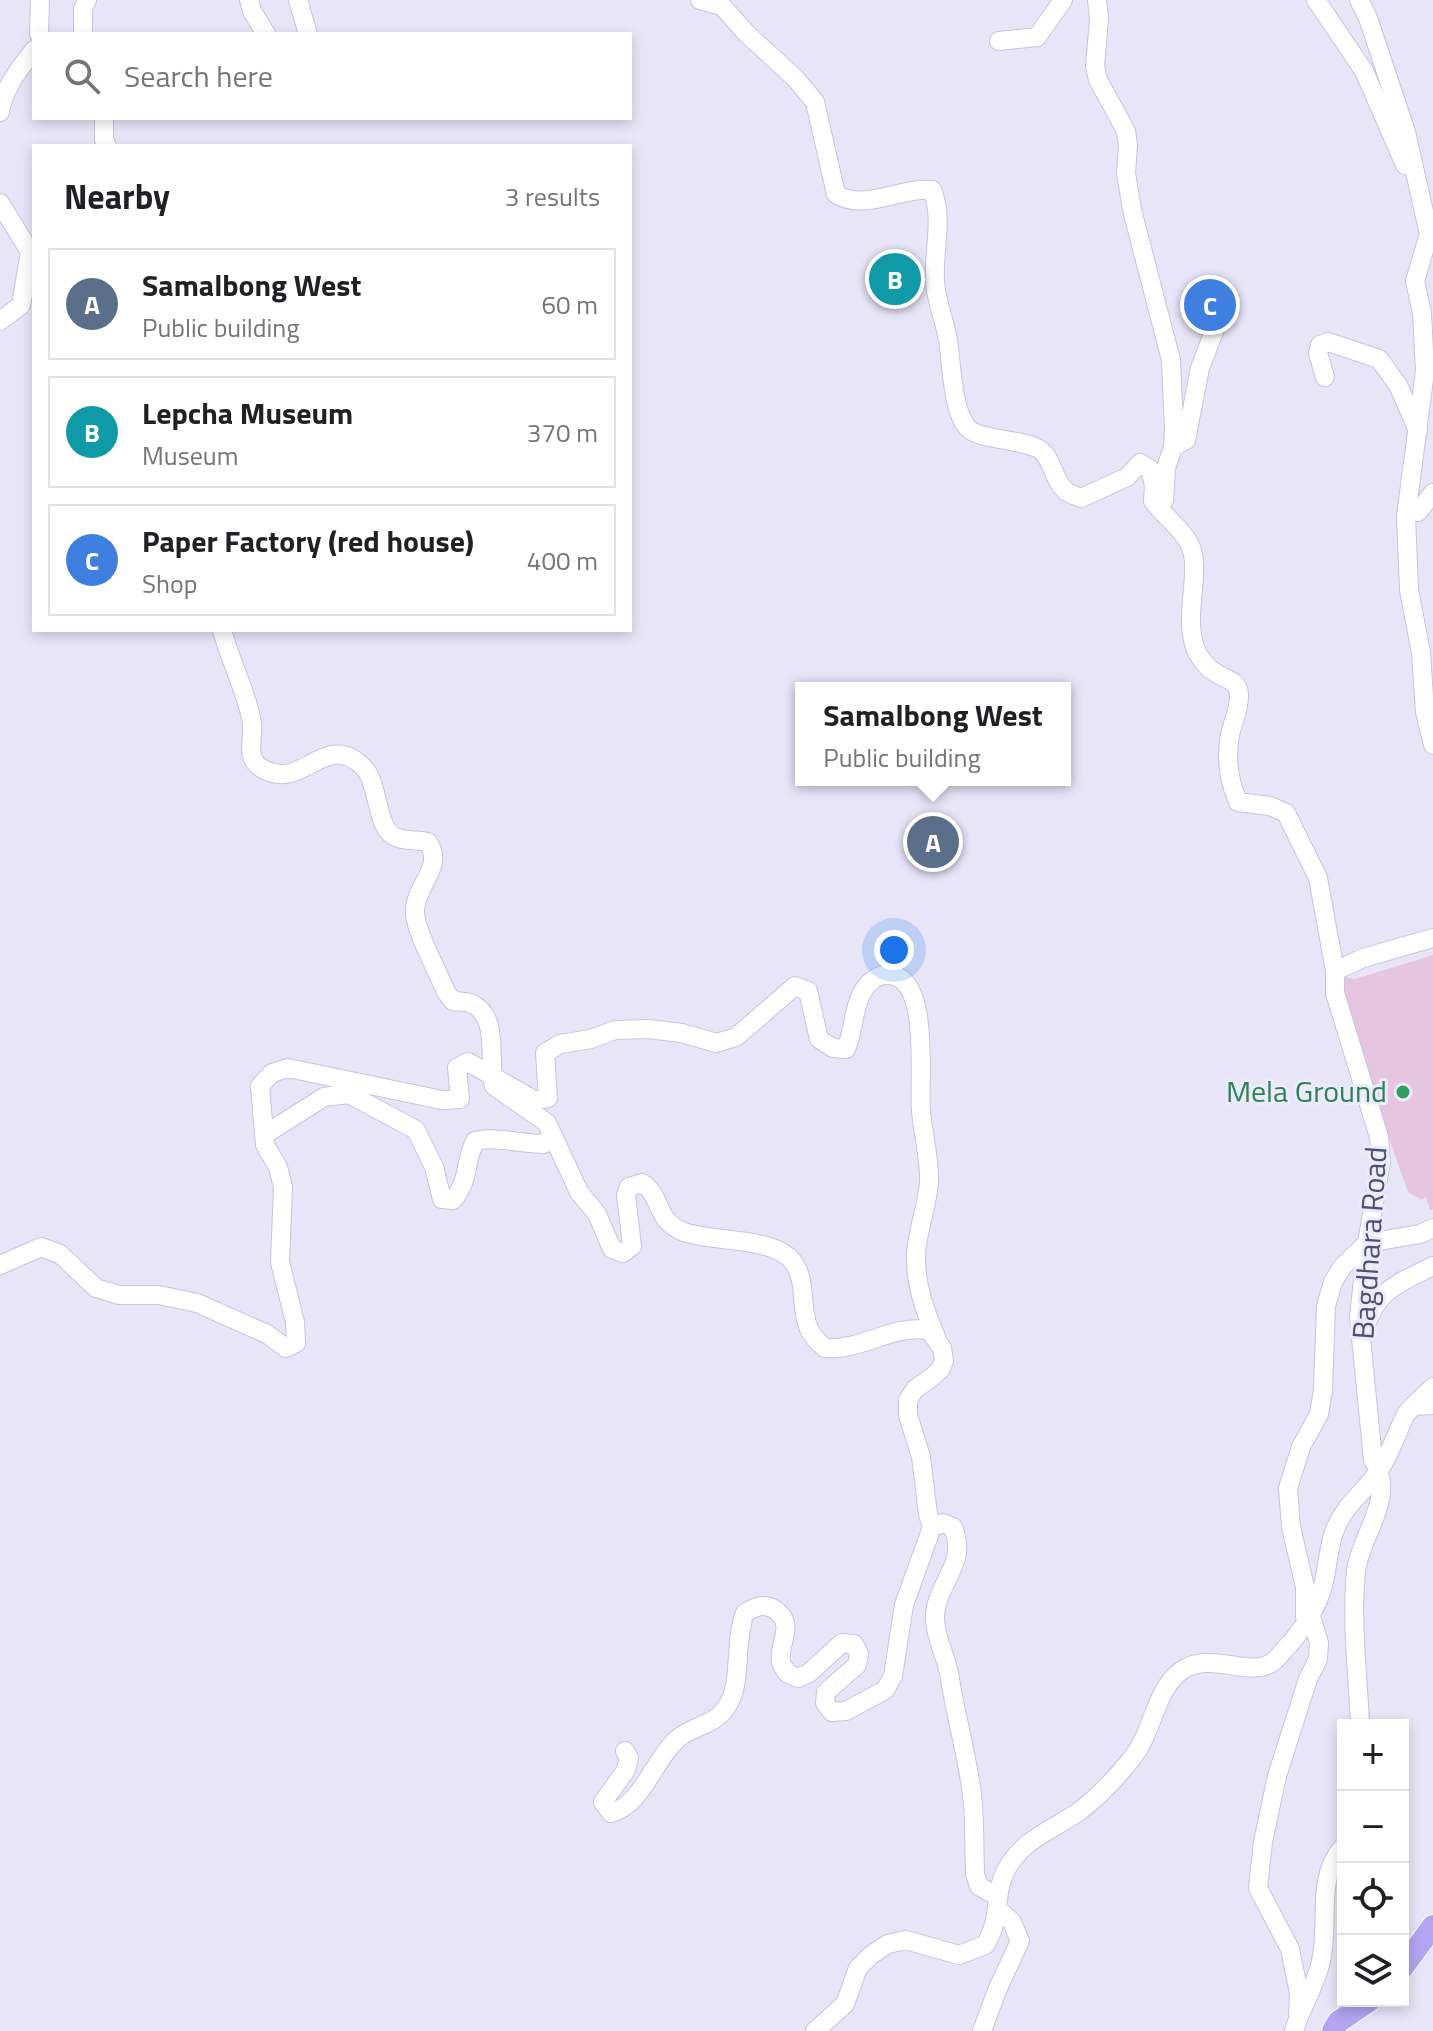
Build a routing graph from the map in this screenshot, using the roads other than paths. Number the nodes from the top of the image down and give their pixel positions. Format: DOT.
graph roads {
  1 [pos="40,0"];
  2 [pos="87,0"];
  3 [pos="249,0"];
  4 [pos="298,0"];
  5 [pos="700,0"];
  6 [pos="1063,0"];
  7 [pos="1097,0"];
  8 [pos="1316,0"];
  9 [pos="1359,0"];
  10 [pos="39,32"];
  11 [pos="83,32"];
  12 [pos="265,32"];
  13 [pos="307,32"];
  14 [pos="999,41"];
  15 [pos="32,53"];
  16 [pos="0,112"];
  17 [pos="104,120"];
  18 [pos="106,144"];
  19 [pos="0,203"];
  20 [pos="1424,203"];
  21 [pos="1433,262"];
  22 [pos="1418,300"];
  23 [pos="0,321"];
  24 [pos="1215,329"];
  25 [pos="1325,377"];
  26 [pos="1418,431"];
  27 [pos="1173,447"];
  28 [pos="1433,493"];
  29 [pos="1418,512"];
  30 [pos="1169,518"];
  31 [pos="223,632"];
  32 [pos="1433,745"];
  33 [pos="1433,938"];
  34 [pos="1335,971"];
  35 [pos="492,1077"];
  36 [pos="264,1135"];
  37 [pos="552,1135"];
  38 [pos="1433,1228"];
  39 [pos="1367,1243"];
  40 [pos="0,1265"];
  41 [pos="1433,1266"];
  42 [pos="936,1337"];
  43 [pos="1360,1342"];
  44 [pos="1433,1387"];
  45 [pos="1433,1405"];
  46 [pos="1413,1406"];
  47 [pos="1380,1470"];
  48 [pos="932,1527"];
  49 [pos="1307,1618"];
  50 [pos="1360,1719"];
  51 [pos="625,1751"];
  52 [pos="1337,1856"];
  53 [pos="998,1903"];
  54 [pos="1433,1926"];
  55 [pos="1409,1959"];
  56 [pos="1360,2007"];
  57 [pos="1296,2024"];
  58 [pos="815,2031"];
  59 [pos="982,2031"];
  60 [pos="1333,2031"];
  1 -- 10 [label="street"];
  2 -- 11 [label="street"];
  3 -- 12 [label="street"];
  4 -- 13 [label="street"];
  5 -- 30 [label="street"];
  6 -- 14 [label="street"];
  7 -- 27 [label="street"];
  8 -- 20 [label="street"];
  9 -- 20 [label="street"];
  15 -- 16 [label="street"];
  17 -- 18 [label="street"];
  19 -- 23 [label="street"];
  20 -- 22 [label="street"];
  21 -- 22 [label="street"];
  22 -- 26 [label="street"];
  24 -- 27 [label="street"];
  25 -- 26 [label="street"];
  26 -- 32 [label="street"];
  27 -- 30 [label="street"];
  28 -- 29 [label="street"];
  30 -- 34 [label="street, Bagdhara Road"];
  31 -- 35 [label="street"];
  33 -- 34 [label="street"];
  34 -- 39 [label="street, Bagdhara Road"];
  35 -- 36 [label="street"];
  35 -- 37 [label="street"];
  35 -- 42 [label="street"];
  36 -- 37 [label="street"];
  36 -- 40 [label="street"];
  37 -- 42 [label="street"];
  38 -- 39 [label="street"];
  39 -- 43 [label="street, Bagdhara Road"];
  39 -- 49 [label="street"];
  41 -- 43 [label="street"];
  42 -- 48 [label="street"];
  43 -- 47 [label="street, Bagdhara Road"];
  44 -- 46 [label="street"];
  45 -- 46 [label="street"];
  46 -- 47 [label="street"];
  47 -- 49 [label="street"];
  47 -- 50 [label="street"];
  48 -- 51 [label="street"];
  48 -- 53 [label="street"];
  49 -- 53 [label="street"];
  49 -- 57 [label="street"];
  52 -- 57 [label="street"];
  53 -- 58 [label="street"];
  53 -- 59 [label="street"];
  54 -- 55 [label="main road"];
  56 -- 60 [label="main road"];
}
